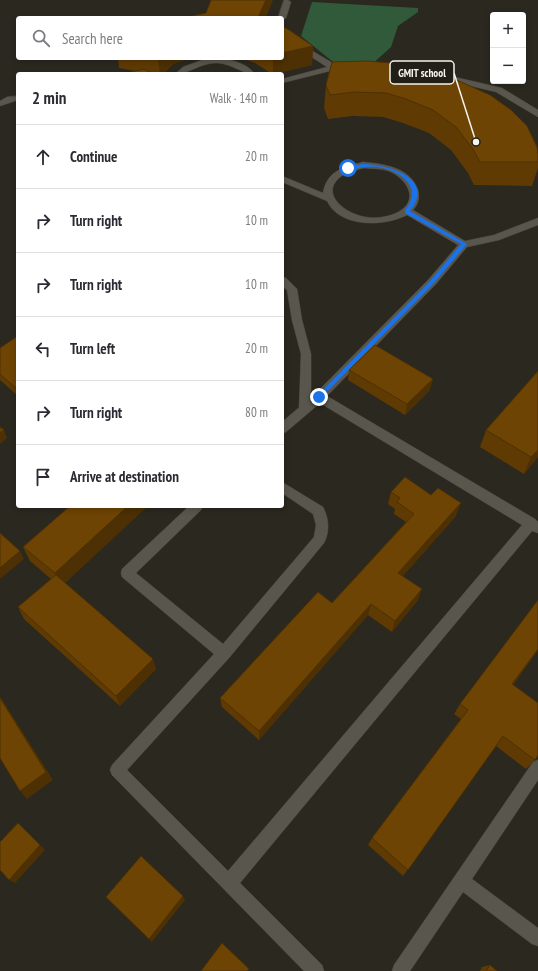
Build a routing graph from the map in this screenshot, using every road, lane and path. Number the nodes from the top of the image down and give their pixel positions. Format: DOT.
graph roads {
  1 [pos="287,2"];
  2 [pos="283,16"];
  3 [pos="284,36"];
  4 [pos="333,67"];
  5 [pos="355,67"];
  6 [pos="408,70"];
  7 [pos="182,72"];
  8 [pos="248,72"];
  9 [pos="284,81"];
  10 [pos="16,98"];
  11 [pos="0,104"];
  12 [pos="538,114"];
  13 [pos="284,180"];
  14 [pos="328,198"];
  15 [pos="407,211"];
  16 [pos="538,221"];
  17 [pos="464,244"];
  18 [pos="284,282"];
  19 [pos="319,397"];
  20 [pos="305,409"];
  21 [pos="284,427"];
  22 [pos="284,488"];
  23 [pos="195,508"];
  24 [pos="534,526"];
  25 [pos="224,652"];
  26 [pos="538,767"];
  27 [pos="462,880"];
  28 [pos="229,884"];
  29 [pos="538,938"];
  30 [pos="316,971"];
  31 [pos="400,971"];
  1 -- 2 [label="street"];
  3 -- 4 [label="street"];
  4 -- 5 [label="street"];
  4 -- 9 [label="street"];
  6 -- 12 [label="street"];
  7 -- 8 [label="street"];
  10 -- 11 [label="street"];
  13 -- 14 [label="street"];
  14 -- 15 [label="street"];
  14 -- 15 [label="street"];
  15 -- 17 [label="street"];
  16 -- 17 [label="street"];
  17 -- 19 [label="street"];
  18 -- 20 [label="street"];
  19 -- 20 [label="street"];
  19 -- 24 [label="street"];
  20 -- 21 [label="street"];
  22 -- 25 [label="street"];
  23 -- 25 [label="street"];
  24 -- 28 [label="street"];
  25 -- 28 [label="street"];
  26 -- 27 [label="street"];
  27 -- 29 [label="street"];
  27 -- 31 [label="street"];
  28 -- 30 [label="street"];
}
